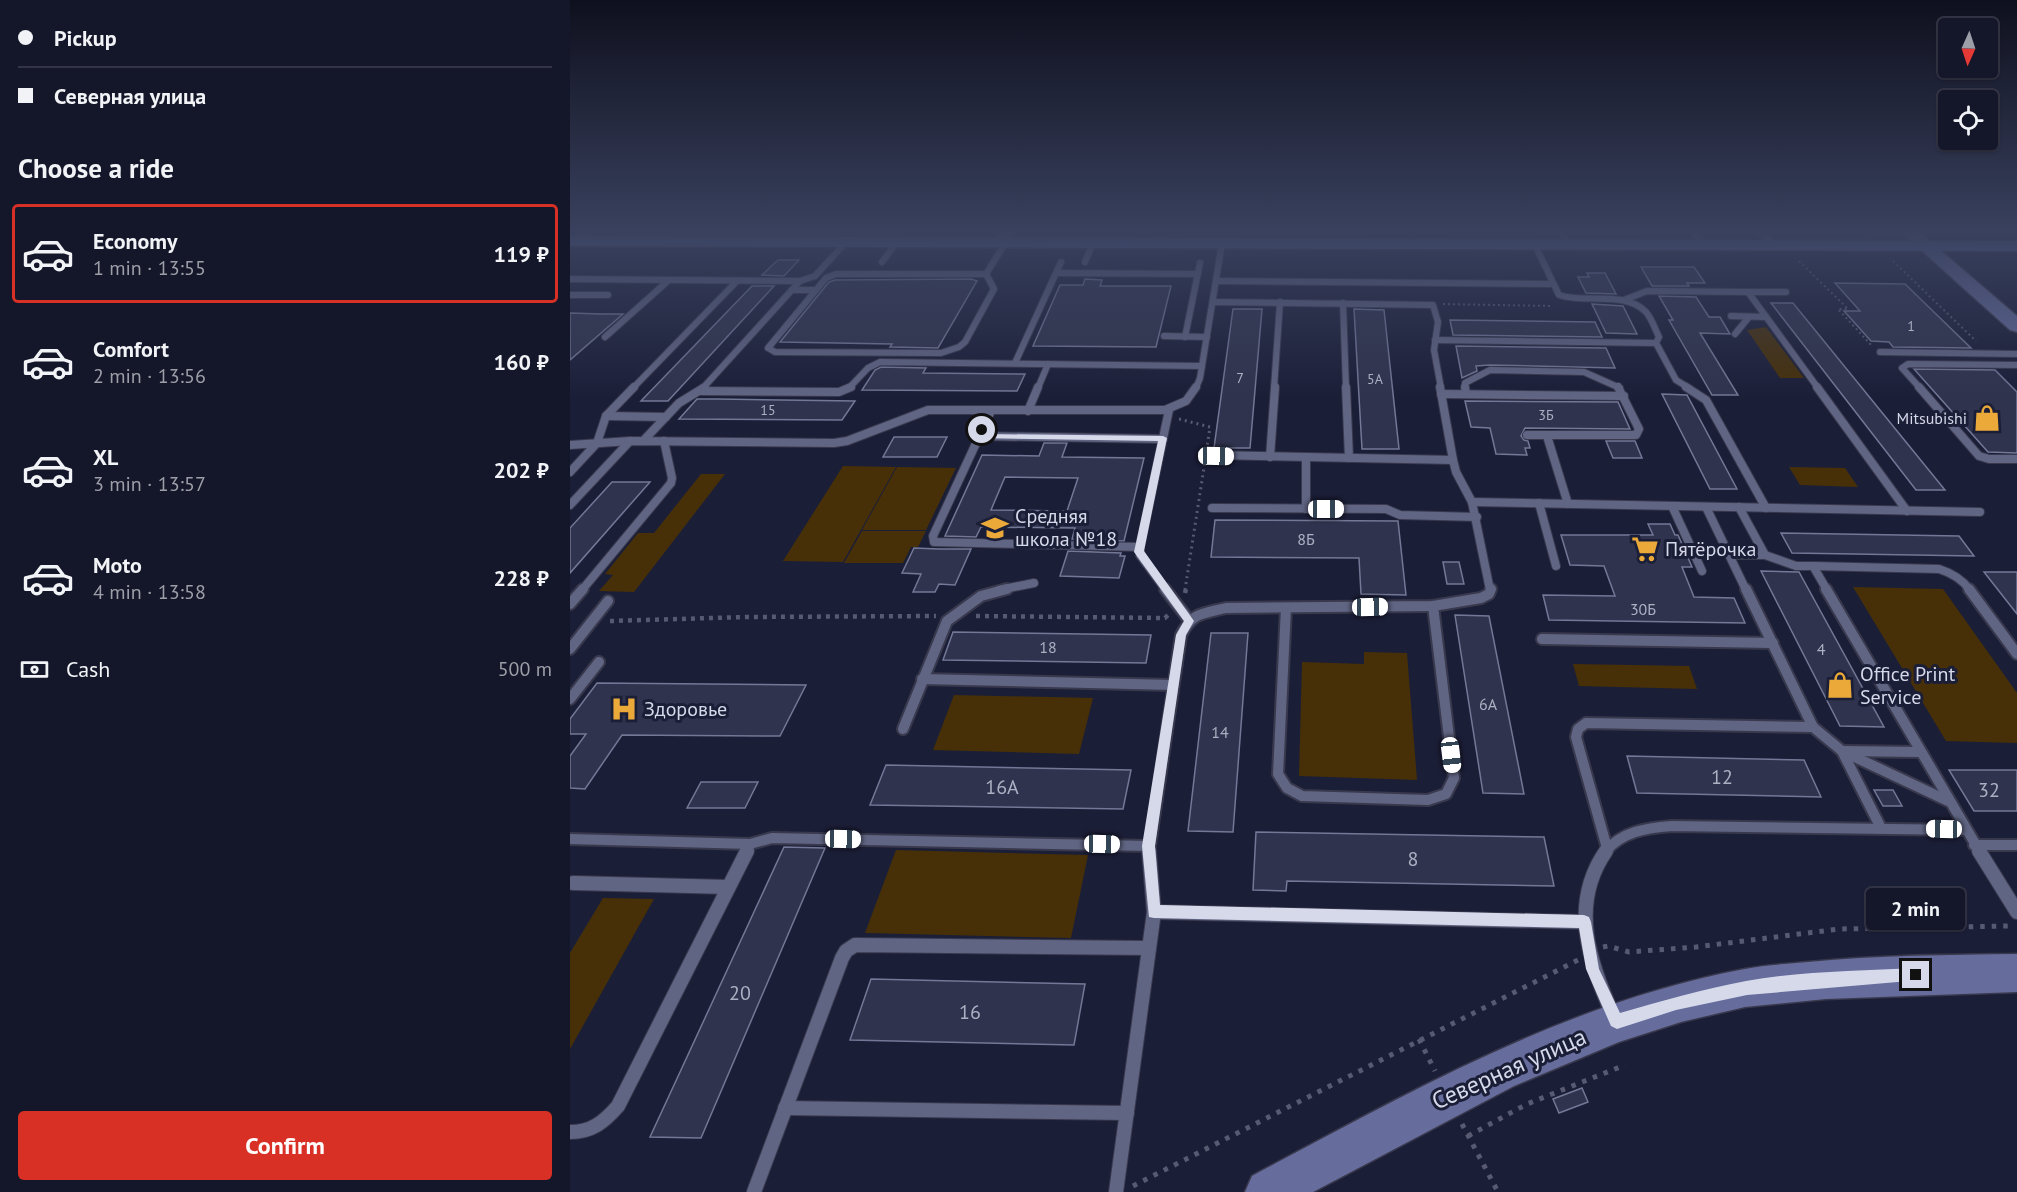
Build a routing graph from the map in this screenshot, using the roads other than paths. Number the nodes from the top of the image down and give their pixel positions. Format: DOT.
graph roads {
  1 [pos="661,288"];
  2 [pos="731,288"];
  3 [pos="794,288"];
  4 [pos="818,288"];
  5 [pos="993,288"];
  6 [pos="1050,288"];
  7 [pos="1195,288"];
  8 [pos="1215,288"];
  9 [pos="1554,288"];
  10 [pos="1973,288"];
  11 [pos="792,290"];
  12 [pos="816,290"];
  13 [pos="1748,292"];
  14 [pos="1786,292"];
  15 [pos="570,295"];
  16 [pos="608,295"];
  17 [pos="1624,300"];
  18 [pos="1213,302"];
  19 [pos="1280,302"];
  20 [pos="1343,303"];
  21 [pos="1731,316"];
  22 [pos="1749,316"];
  23 [pos="1766,317"];
  24 [pos="2017,326"];
  25 [pos="1735,334"];
  26 [pos="1164,336"];
  27 [pos="1185,337"];
  28 [pos="1207,337"];
  29 [pos="605,338"];
  30 [pos="1435,340"];
  31 [pos="1656,343"];
  32 [pos="1881,349"];
  33 [pos="2017,354"];
  34 [pos="1015,363"];
  35 [pos="1048,364"];
  36 [pos="2017,365"];
  37 [pos="1202,366"];
  38 [pos="700,391"];
  39 [pos="1441,394"];
  40 [pos="1466,394"];
  41 [pos="1624,396"];
  42 [pos="991,411"];
  43 [pos="1028,411"];
  44 [pos="1168,414"];
  45 [pos="606,416"];
  46 [pos="666,417"];
  47 [pos="1527,435"];
  48 [pos="979,436"];
  49 [pos="1546,436"];
  50 [pos="1163,438"];
  51 [pos="630,441"];
  52 [pos="643,441"];
  53 [pos="664,441"];
  54 [pos="597,443"];
  55 [pos="570,445"];
  56 [pos="1216,456"];
  57 [pos="1270,457"];
  58 [pos="1306,457"];
  59 [pos="1349,458"];
  60 [pos="2017,459"];
  61 [pos="1453,460"];
  62 [pos="570,471"];
  63 [pos="1472,502"];
  64 [pos="1539,503"];
  65 [pos="1568,504"];
  66 [pos="570,505"];
  67 [pos="1672,506"];
  68 [pos="1706,507"];
  69 [pos="1739,507"];
  70 [pos="1212,508"];
  71 [pos="1766,508"];
  72 [pos="1306,509"];
  73 [pos="1907,511"];
  74 [pos="1980,512"];
  75 [pos="1477,517"];
  76 [pos="1140,547"];
  77 [pos="1730,555"];
  78 [pos="1765,555"];
  79 [pos="1556,566"];
  80 [pos="1813,566"];
  81 [pos="1702,571"];
  82 [pos="1034,583"];
  83 [pos="608,601"];
  84 [pos="570,604"];
  85 [pos="1433,606"];
  86 [pos="1286,608"];
  87 [pos="1189,621"];
  88 [pos="1542,639"];
  89 [pos="1773,643"];
  90 [pos="570,648"];
  91 [pos="2017,654"];
  92 [pos="599,662"];
  93 [pos="922,679"];
  94 [pos="1173,685"];
  95 [pos="570,699"];
  96 [pos="1813,727"];
  97 [pos="903,729"];
  98 [pos="1842,751"];
  99 [pos="1919,752"];
  100 [pos="1948,801"];
  101 [pos="1881,828"];
  102 [pos="1965,830"];
  103 [pos="570,839"];
  104 [pos="750,844"];
  105 [pos="1974,845"];
  106 [pos="2017,845"];
  107 [pos="1149,846"];
  108 [pos="1607,848"];
  109 [pos="571,883"];
  110 [pos="728,886"];
  111 [pos="1154,912"];
  112 [pos="2017,912"];
  113 [pos="1584,922"];
  114 [pos="1149,948"];
  115 [pos="2017,973"];
  116 [pos="1617,1021"];
  117 [pos="785,1108"];
  118 [pos="1127,1113"];
  119 [pos="570,1132"];
  120 [pos="754,1192"];
  121 [pos="1116,1192"];
  122 [pos="1268,1192"];
  1 -- 29 [label="lane"];
  2 -- 45 [label="lane"];
  3 -- 11 [label="lane"];
  4 -- 12 [label="lane"];
  5 -- 12 [label="lane"];
  6 -- 34 [label="lane"];
  7 -- 27 [label="lane"];
  8 -- 18 [label="lane"];
  9 -- 17 [label="lane"];
  10 -- 24 [label="main road"];
  11 -- 12 [label="lane"];
  11 -- 38 [label="lane"];
  13 -- 14 [label="lane"];
  13 -- 17 [label="lane"];
  13 -- 23 [label="lane"];
  15 -- 16 [label="lane"];
  17 -- 31 [label="lane"];
  18 -- 19 [label="lane"];
  18 -- 28 [label="lane"];
  19 -- 20 [label="lane"];
  19 -- 57 [label="lane"];
  20 -- 30 [label="lane"];
  20 -- 59 [label="lane"];
  21 -- 22 [label="lane"];
  22 -- 23 [label="lane"];
  22 -- 25 [label="lane"];
  23 -- 73 [label="lane"];
  26 -- 27 [label="lane"];
  27 -- 28 [label="lane"];
  28 -- 37 [label="lane"];
  30 -- 31 [label="lane"];
  30 -- 39 [label="lane"];
  31 -- 71 [label="lane"];
  32 -- 33 [label="lane"];
  34 -- 35 [label="lane"];
  34 -- 38 [label="lane"];
  35 -- 37 [label="lane"];
  35 -- 43 [label="lane"];
  36 -- 60 [label="lane"];
  37 -- 44 [label="lane"];
  38 -- 46 [label="lane"];
  39 -- 40 [label="lane"];
  39 -- 61 [label="lane"];
  40 -- 41 [label="lane"];
  40 -- 41 [label="lane"];
  41 -- 49 [label="lane"];
  42 -- 43 [label="lane"];
  42 -- 48 [label="lane"];
  42 -- 53 [label="lane"];
  43 -- 44 [label="lane"];
  44 -- 50 [label="lane"];
  45 -- 46 [label="lane"];
  45 -- 54 [label="lane"];
  46 -- 52 [label="lane"];
  47 -- 49 [label="lane"];
  48 -- 50 [label="lane"];
  48 -- 76 [label="lane"];
  49 -- 65 [label="lane"];
  50 -- 76 [label="lane"];
  51 -- 52 [label="lane"];
  51 -- 54 [label="lane"];
  51 -- 66 [label="lane"];
  52 -- 53 [label="lane"];
  53 -- 84 [label="lane"];
  54 -- 55 [label="lane"];
  54 -- 62 [label="lane"];
  56 -- 57 [label="lane"];
  57 -- 58 [label="lane"];
  58 -- 59 [label="lane"];
  58 -- 72 [label="lane"];
  59 -- 61 [label="lane"];
  61 -- 63 [label="lane"];
  63 -- 64 [label="lane"];
  63 -- 75 [label="lane"];
  64 -- 65 [label="lane"];
  64 -- 79 [label="lane"];
  65 -- 67 [label="lane"];
  67 -- 68 [label="lane"];
  67 -- 81 [label="lane"];
  68 -- 69 [label="lane"];
  68 -- 77 [label="lane"];
  69 -- 71 [label="lane"];
  69 -- 78 [label="lane"];
  70 -- 72 [label="lane"];
  71 -- 73 [label="lane"];
  72 -- 75 [label="lane"];
  73 -- 74 [label="lane"];
  75 -- 85 [label="lane"];
  76 -- 87 [label="lane"];
  77 -- 78 [label="lane"];
  77 -- 89 [label="lane"];
  78 -- 80 [label="lane"];
  80 -- 91 [label="lane"];
  80 -- 99 [label="lane"];
  82 -- 93 [label="lane"];
  83 -- 90 [label="lane"];
  85 -- 86 [label="lane"];
  85 -- 86 [label="lane"];
  86 -- 87 [label="lane"];
  87 -- 94 [label="lane"];
  88 -- 89 [label="lane"];
  89 -- 96 [label="lane"];
  92 -- 95 [label="lane"];
  93 -- 94 [label="lane"];
  93 -- 97 [label="lane"];
  94 -- 107 [label="lane"];
  96 -- 98 [label="lane"];
  96 -- 108 [label="lane"];
  98 -- 99 [label="lane"];
  98 -- 100 [label="lane"];
  98 -- 101 [label="lane"];
  99 -- 100 [label="lane"];
  100 -- 102 [label="lane"];
  101 -- 102 [label="lane"];
  101 -- 108 [label="lane"];
  102 -- 105 [label="lane"];
  103 -- 104 [label="lane"];
  104 -- 107 [label="lane"];
  104 -- 110 [label="lane"];
  105 -- 106 [label="lane"];
  105 -- 112 [label="lane"];
  107 -- 111 [label="lane"];
  108 -- 113 [label="lane"];
  109 -- 110 [label="lane"];
  110 -- 119 [label="lane"];
  111 -- 113 [label="lane"];
  111 -- 114 [label="lane"];
  113 -- 116 [label="lane"];
  114 -- 117 [label="lane"];
  114 -- 118 [label="lane"];
  115 -- 116 [label="main road, Северная улица"];
  116 -- 122 [label="main road, Северная улица"];
  117 -- 118 [label="lane"];
  117 -- 120 [label="lane"];
  118 -- 121 [label="lane"];
}
